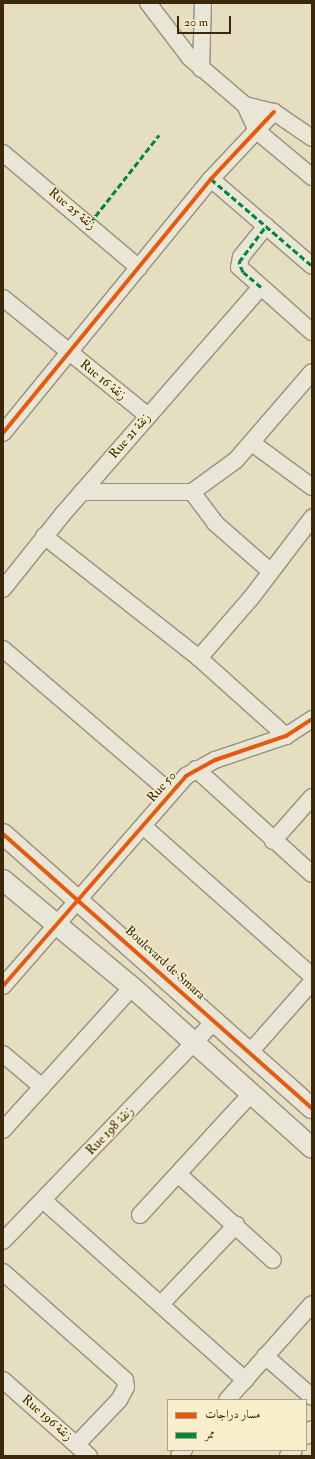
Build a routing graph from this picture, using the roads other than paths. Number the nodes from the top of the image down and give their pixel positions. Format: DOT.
graph roads {
  1 [pos="148,3"];
  2 [pos="203,3"];
  3 [pos="201,69"];
  4 [pos="245,105"];
  5 [pos="274,112"];
  6 [pos="257,131"];
  7 [pos="312,138"];
  8 [pos="3,153"];
  9 [pos="312,177"];
  10 [pos="212,179"];
  11 [pos="266,226"];
  12 [pos="312,266"];
  13 [pos="139,268"];
  14 [pos="261,287"];
  15 [pos="3,298"];
  16 [pos="312,332"];
  17 [pos="68,352"];
  18 [pos="312,372"];
  19 [pos="148,416"];
  20 [pos="3,433"];
  21 [pos="252,443"];
  22 [pos="312,487"];
  23 [pos="82,492"];
  24 [pos="192,492"];
  25 [pos="312,518"];
  26 [pos="44,536"];
  27 [pos="270,571"];
  28 [pos="3,589"];
  29 [pos="3,649"];
  30 [pos="199,658"];
  31 [pos="312,719"];
  32 [pos="286,736"];
  33 [pos="196,769"];
  34 [pos="170,792"];
  35 [pos="312,797"];
  36 [pos="142,826"];
  37 [pos="3,834"];
  38 [pos="273,841"];
  39 [pos="312,874"];
  40 [pos="3,880"];
  41 [pos="81,901"];
  42 [pos="58,927"];
  43 [pos="312,976"];
  44 [pos="312,982"];
  45 [pos="3,986"];
  46 [pos="132,987"];
  47 [pos="216,1021"];
  48 [pos="194,1044"];
  49 [pos="250,1052"];
  50 [pos="3,1054"];
  51 [pos="42,1087"];
  52 [pos="251,1094"];
  53 [pos="312,1108"];
  54 [pos="3,1130"];
  55 [pos="312,1148"];
  56 [pos="178,1174"];
  57 [pos="42,1200"];
  58 [pos="140,1215"];
  59 [pos="236,1225"];
  60 [pos="3,1241"];
  61 [pos="273,1260"];
  62 [pos="3,1272"];
  63 [pos="162,1303"];
  64 [pos="312,1304"];
  65 [pos="265,1356"];
  66 [pos="3,1380"];
  67 [pos="245,1380"];
  68 [pos="312,1398"];
  69 [pos="228,1399"];
  70 [pos="77,1444"];
  71 [pos="90,1456"];
  1 -- 3 [label="street"];
  2 -- 3 [label="street"];
  3 -- 4 [label="street"];
  4 -- 5 [label="street"];
  4 -- 6 [label="street"];
  5 -- 6 [label="street"];
  5 -- 7 [label="street"];
  6 -- 9 [label="street"];
  6 -- 10 [label="street"];
  8 -- 13 [label="street, Rue 25 زنقة"];
  10 -- 11 [label="street"];
  10 -- 13 [label="street"];
  11 -- 12 [label="street"];
  11 -- 14 [label="street"];
  13 -- 17 [label="street"];
  14 -- 16 [label="street"];
  14 -- 19 [label="street, Rue 21 زنقة"];
  15 -- 17 [label="street, Rue 16 زنقة"];
  17 -- 19 [label="street, Rue 16 زنقة"];
  17 -- 20 [label="street"];
  18 -- 21 [label="street"];
  19 -- 23 [label="street, Rue 21 زنقة"];
  21 -- 22 [label="street"];
  21 -- 24 [label="street"];
  23 -- 24 [label="street"];
  23 -- 26 [label="street, Rue 21 زنقة"];
  24 -- 27 [label="street"];
  25 -- 27 [label="street"];
  26 -- 28 [label="street, Rue 21 زنقة"];
  26 -- 30 [label="street"];
  27 -- 30 [label="street"];
  29 -- 34 [label="street"];
  30 -- 32 [label="street"];
  31 -- 32 [label="street, Rue 50"];
  32 -- 33 [label="street, Rue 50"];
  33 -- 34 [label="street, Rue 50"];
  33 -- 38 [label="street"];
  34 -- 36 [label="street, Rue 50"];
  35 -- 38 [label="street"];
  36 -- 41 [label="street, Rue 50"];
  36 -- 43 [label="street"];
  37 -- 41 [label="street, Boulevard de Smara"];
  38 -- 39 [label="street"];
  40 -- 42 [label="street"];
  41 -- 42 [label="street, Rue 50"];
  41 -- 47 [label="street, Boulevard de Smara"];
  42 -- 45 [label="street, Rue 50"];
  42 -- 46 [label="street"];
  44 -- 49 [label="street"];
  46 -- 48 [label="street"];
  46 -- 51 [label="street"];
  47 -- 48 [label="street, Rue 198 زنقة"];
  47 -- 49 [label="street, Boulevard de Smara"];
  48 -- 52 [label="street"];
  48 -- 57 [label="street, Rue 198 زنقة"];
  49 -- 53 [label="street, Boulevard de Smara"];
  50 -- 51 [label="street"];
  51 -- 54 [label="street"];
  52 -- 55 [label="street"];
  52 -- 56 [label="street"];
  56 -- 58 [label="street"];
  56 -- 59 [label="street"];
  57 -- 60 [label="street, Rue 198 زنقة"];
  57 -- 63 [label="street"];
  59 -- 61 [label="street"];
  59 -- 63 [label="street"];
  62 -- 70 [label="street"];
  63 -- 67 [label="street"];
  64 -- 65 [label="street"];
  65 -- 67 [label="street"];
  65 -- 68 [label="street"];
  66 -- 70 [label="street, Rue 196 زنقة"];
  67 -- 69 [label="street"];
  70 -- 71 [label="street, Rue 196 زنقة"];
}
